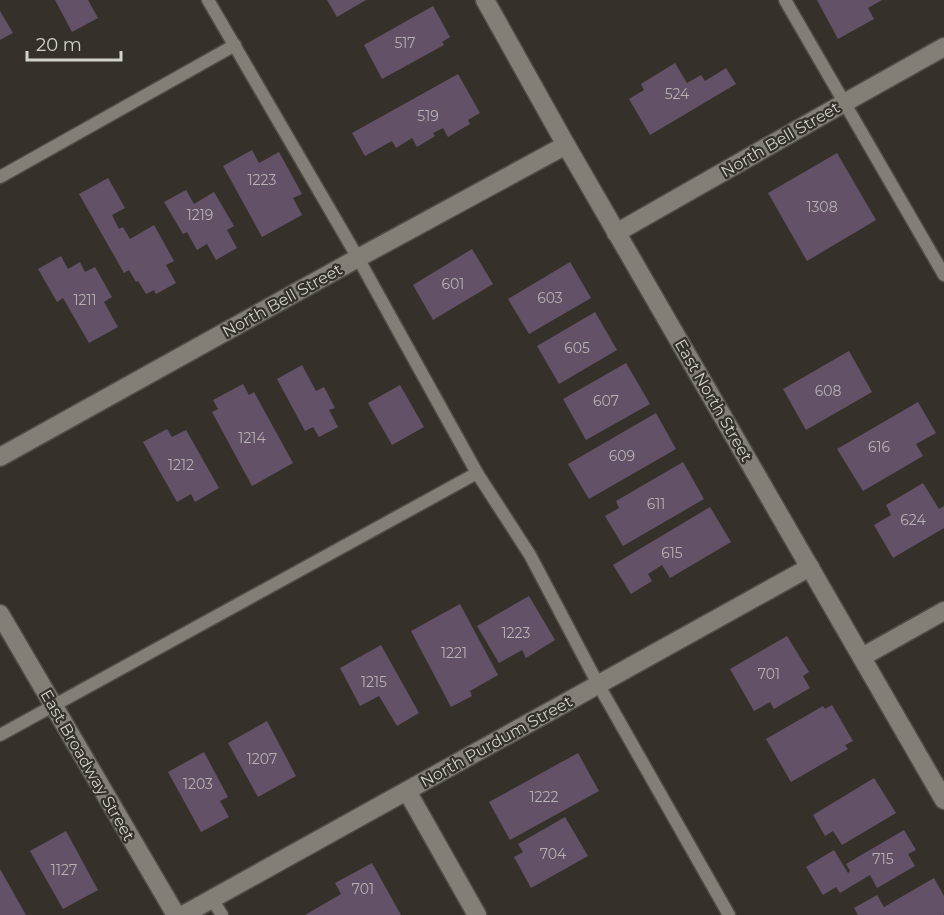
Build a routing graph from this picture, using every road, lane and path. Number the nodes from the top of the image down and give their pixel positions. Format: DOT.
graph roads {
  1 [pos="208,0"];
  2 [pos="485,0"];
  3 [pos="785,0"];
  4 [pos="235,45"];
  5 [pos="944,47"];
  6 [pos="844,103"];
  7 [pos="566,145"];
  8 [pos="0,177"];
  9 [pos="616,233"];
  10 [pos="358,258"];
  11 [pos="944,275"];
  12 [pos="0,457"];
  13 [pos="477,473"];
  14 [pos="810,567"];
  15 [pos="944,611"];
  16 [pos="0,614"];
  17 [pos="862,657"];
  18 [pos="598,684"];
  19 [pos="53,706"];
  20 [pos="0,735"];
  21 [pos="407,791"];
  22 [pos="944,800"];
  23 [pos="212,899"];
  24 [pos="176,915"];
  25 [pos="183,915"];
  26 [pos="222,915"];
  27 [pos="477,915"];
  28 [pos="729,915"];
  1 -- 4 [label="lane"];
  2 -- 7 [label="street, East North Street"];
  3 -- 6 [label="lane"];
  4 -- 8 [label="lane"];
  4 -- 10 [label="lane"];
  5 -- 6 [label="street, North Bell Street"];
  6 -- 9 [label="street, North Bell Street"];
  6 -- 11 [label="lane"];
  7 -- 9 [label="street, East North Street"];
  7 -- 10 [label="street, North Bell Street"];
  9 -- 14 [label="street, East North Street"];
  10 -- 12 [label="street, North Bell Street"];
  10 -- 13 [label="lane"];
  13 -- 18 [label="lane"];
  13 -- 19 [label="lane"];
  14 -- 17 [label="street, East North Street"];
  14 -- 18 [label="street, North Purdum Street"];
  15 -- 17 [label="street"];
  16 -- 19 [label="street, East Broadway Street"];
  17 -- 22 [label="street, East North Street"];
  18 -- 21 [label="street, North Purdum Street"];
  18 -- 28 [label="lane"];
  19 -- 20 [label="lane"];
  19 -- 24 [label="street, East Broadway Street"];
  21 -- 23 [label="street, North Purdum Street"];
  21 -- 27 [label="street"];
  23 -- 25 [label="street, North Purdum Street"];
  23 -- 26 [label="lane"];
}
